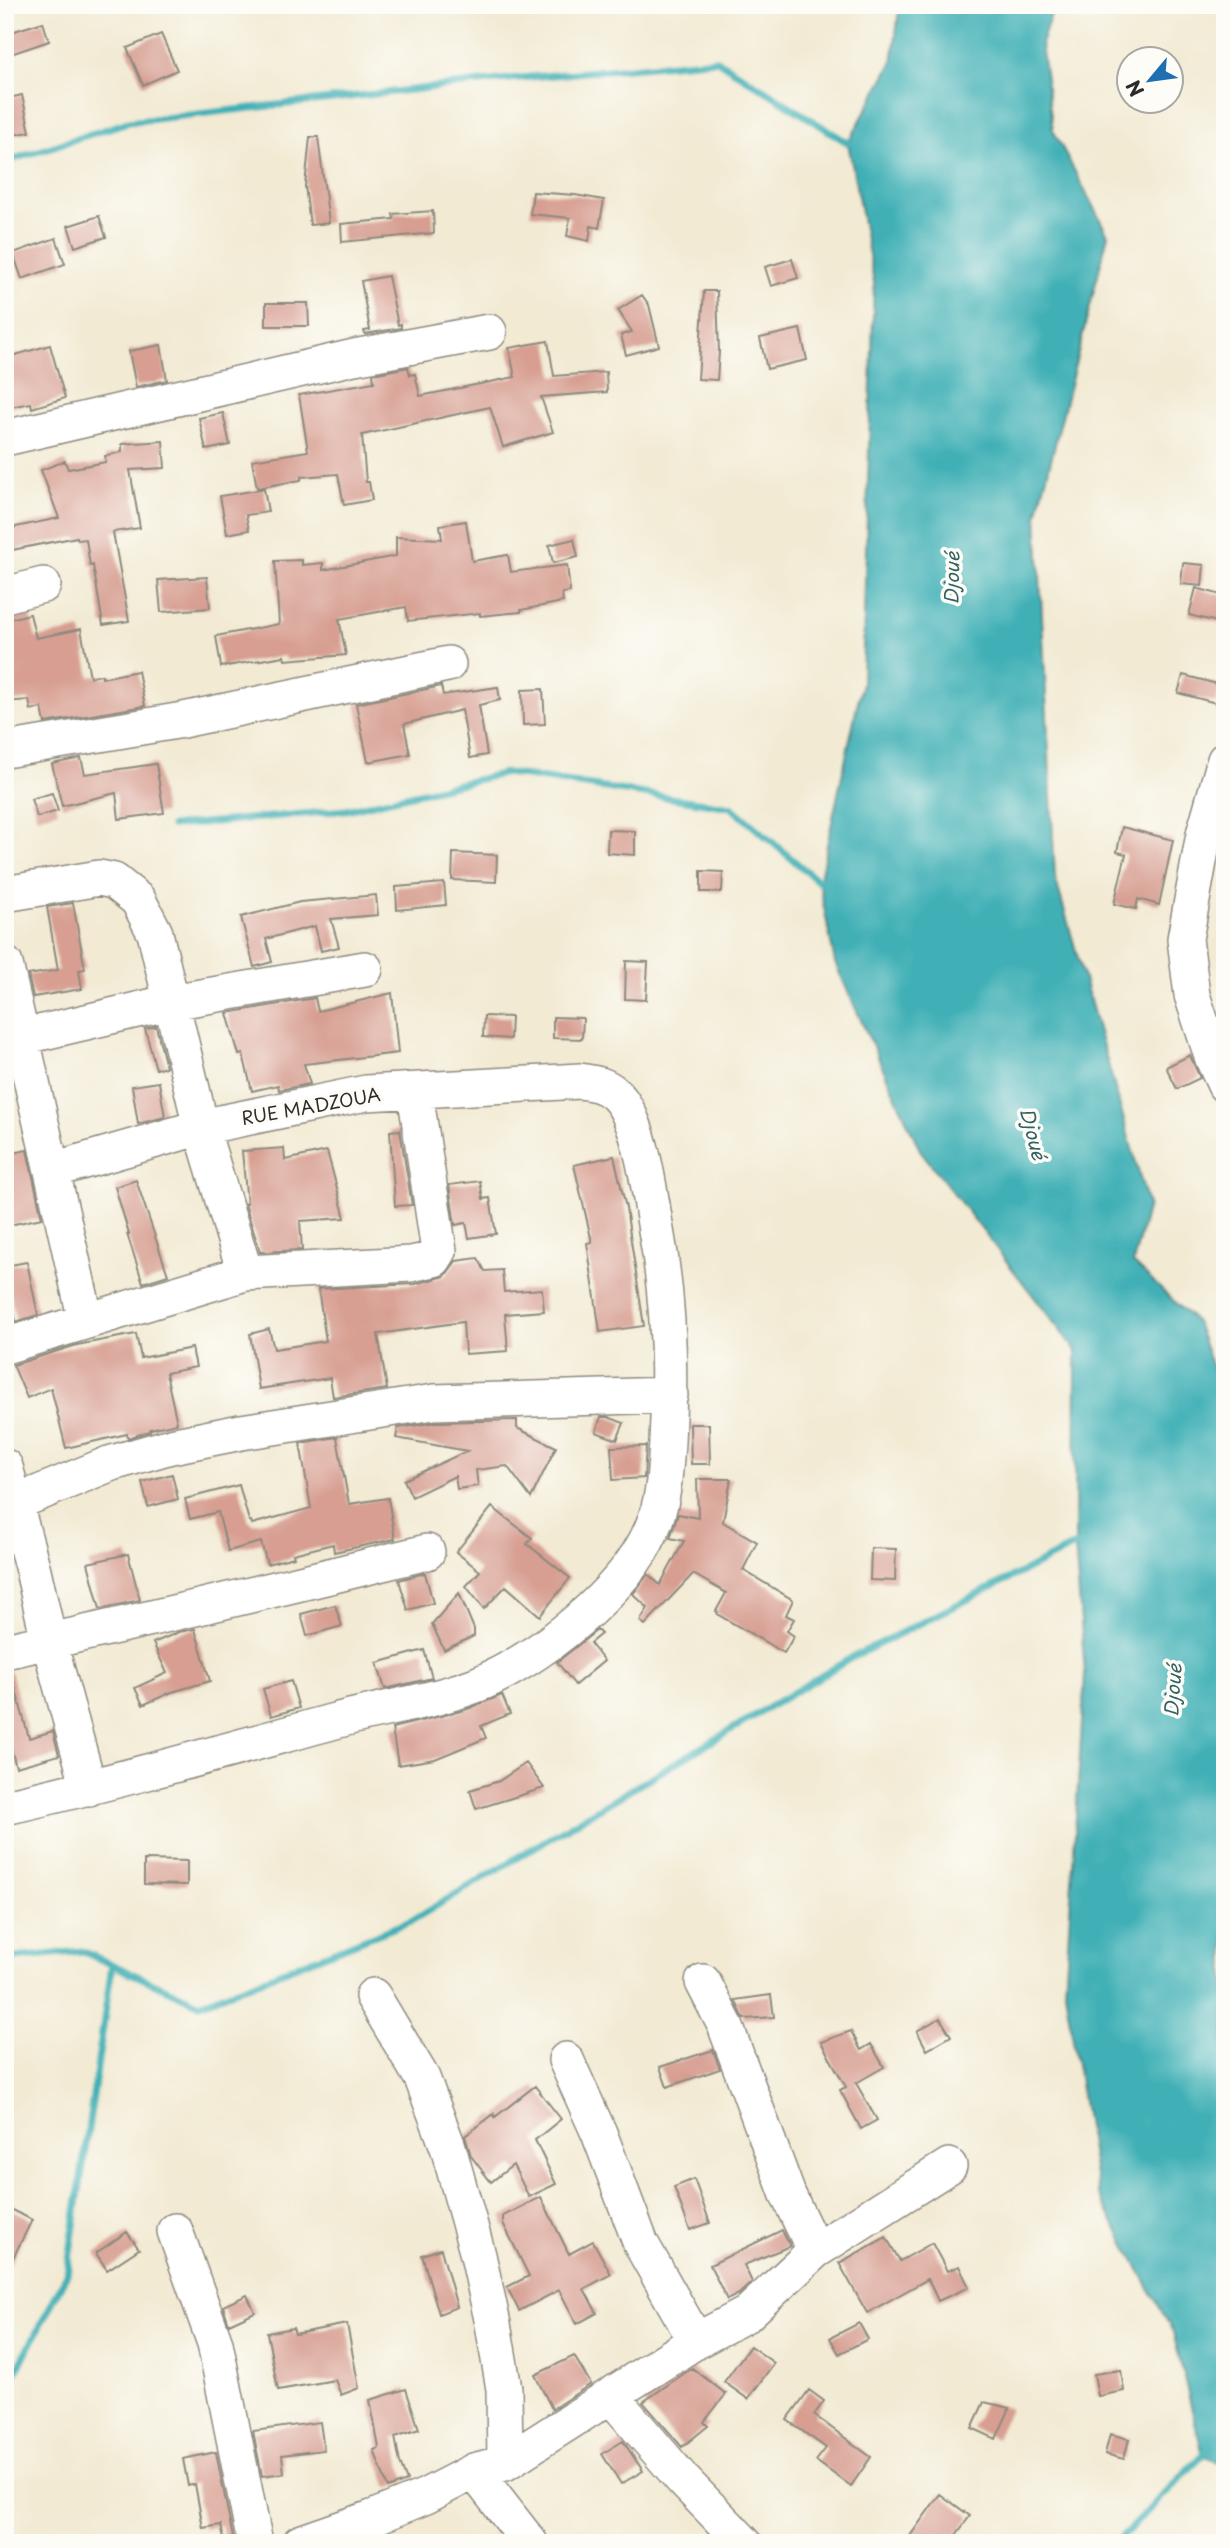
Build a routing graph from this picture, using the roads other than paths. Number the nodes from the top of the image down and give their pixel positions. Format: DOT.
graph roads {
  1 [pos="489,332"];
  2 [pos="5,438"];
  3 [pos="43,585"];
  4 [pos="5,595"];
  5 [pos="448,664"];
  6 [pos="5,750"];
  7 [pos="1225,760"];
  8 [pos="5,894"];
  9 [pos="5,964"];
  10 [pos="365,968"];
  11 [pos="170,1002"];
  12 [pos="13,1039"];
  13 [pos="1225,1085"];
  14 [pos="415,1092"];
  15 [pos="201,1127"];
  16 [pos="54,1170"];
  17 [pos="245,1273"];
  18 [pos="86,1321"];
  19 [pos="5,1346"];
  20 [pos="670,1395"];
  21 [pos="5,1467"];
  22 [pos="9,1506"];
  23 [pos="427,1552"];
  24 [pos="49,1641"];
  25 [pos="5,1651"];
  26 [pos="89,1788"];
  27 [pos="5,1807"];
  28 [pos="703,1982"];
  29 [pos="373,1996"];
  30 [pos="566,2060"];
  31 [pos="949,2166"];
  32 [pos="175,2231"];
  33 [pos="815,2251"];
  34 [pos="696,2341"];
  35 [pos="611,2396"];
  36 [pos="490,2467"];
  37 [pos="336,2537"];
  38 [pos="255,2543"];
  39 [pos="300,2543"];
  40 [pos="530,2543"];
  41 [pos="744,2543"];
  1 -- 2 [label="street"];
  3 -- 4 [label="street"];
  5 -- 6 [label="street"];
  7 -- 13 [label="street"];
  8 -- 11 [label="street"];
  9 -- 12 [label="street"];
  10 -- 11 [label="street"];
  11 -- 12 [label="street"];
  11 -- 15 [label="street"];
  12 -- 16 [label="street"];
  14 -- 15 [label="street, RUE MADZOUA"];
  14 -- 17 [label="street"];
  14 -- 20 [label="street, RUE MADZOUA"];
  15 -- 16 [label="street, RUE MADZOUA"];
  15 -- 17 [label="street"];
  16 -- 18 [label="street"];
  17 -- 18 [label="street"];
  18 -- 19 [label="street"];
  20 -- 22 [label="street"];
  20 -- 26 [label="street"];
  21 -- 22 [label="street"];
  22 -- 24 [label="street"];
  23 -- 24 [label="street"];
  24 -- 25 [label="street"];
  24 -- 26 [label="street"];
  26 -- 27 [label="street"];
  28 -- 33 [label="street"];
  29 -- 36 [label="street"];
  30 -- 34 [label="street"];
  31 -- 33 [label="street"];
  32 -- 38 [label="street"];
  33 -- 34 [label="street"];
  34 -- 35 [label="street"];
  35 -- 36 [label="street"];
  35 -- 41 [label="street"];
  36 -- 37 [label="street"];
  36 -- 40 [label="street"];
  37 -- 39 [label="street"];
}
